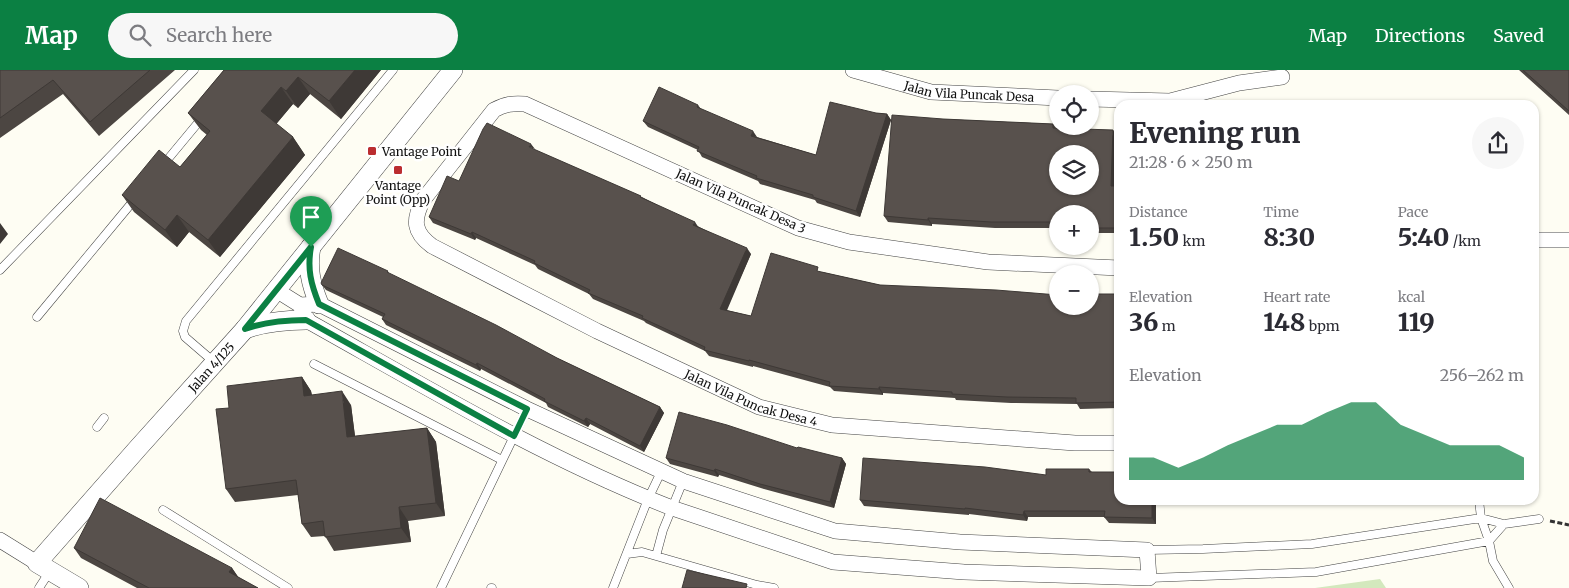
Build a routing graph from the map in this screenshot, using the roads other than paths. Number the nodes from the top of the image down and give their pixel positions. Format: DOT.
graph roads {
  1 [pos="194,70"];
  2 [pos="394,70"];
  3 [pos="453,70"];
  4 [pos="853,70"];
  5 [pos="1282,77"];
  6 [pos="1049,98"];
  7 [pos="1099,99"];
  8 [pos="1114,100"];
  9 [pos="1180,100"];
  10 [pos="525,104"];
  11 [pos="209,108"];
  12 [pos="158,170"];
  13 [pos="139,193"];
  14 [pos="1539,240"];
  15 [pos="1569,240"];
  16 [pos="311,247"];
  17 [pos="1114,268"];
  18 [pos="0,270"];
  19 [pos="276,290"];
  20 [pos="319,304"];
  21 [pos="303,312"];
  22 [pos="38,317"];
  23 [pos="245,329"];
  24 [pos="215,362"];
  25 [pos="314,364"];
  26 [pos="527,409"];
  27 [pos="104,418"];
  28 [pos="97,427"];
  29 [pos="514,436"];
  30 [pos="1114,443"];
  31 [pos="502,460"];
  32 [pos="661,472"];
  33 [pos="683,482"];
  34 [pos="648,499"];
  35 [pos="1480,505"];
  36 [pos="672,508"];
  37 [pos="163,510"];
  38 [pos="1481,518"];
  39 [pos="1539,519"];
  40 [pos="1504,524"];
  41 [pos="0,540"];
  42 [pos="1489,541"];
  43 [pos="1147,550"];
  44 [pos="627,554"];
  45 [pos="656,556"];
  46 [pos="44,567"];
  47 [pos="1148,578"];
  48 [pos="39,588"];
  49 [pos="79,588"];
  50 [pos="288,588"];
  51 [pos="441,588"];
  52 [pos="613,588"];
  53 [pos="774,588"];
  54 [pos="1509,588"];
  1 -- 18 [label="lane"];
  2 -- 24 [label="lane"];
  3 -- 16 [label="street, Jalan 4/125"];
  4 -- 6 [label="street, Jalan Vila Puncak Desa"];
  5 -- 9 [label="street"];
  7 -- 8 [label="street"];
  10 -- 17 [label="street, Jalan Vila Puncak Desa 3"];
  10 -- 30 [label="street, Jalan Vila Puncak Desa 4"];
  11 -- 12 [label="lane"];
  13 -- 22 [label="lane"];
  14 -- 15 [label="street"];
  16 -- 19 [label="street, Jalan 4/125"];
  16 -- 20 [label="street"];
  19 -- 21 [label="street"];
  19 -- 23 [label="street, Jalan 4/125"];
  20 -- 21 [label="street"];
  20 -- 26 [label="street"];
  21 -- 23 [label="street"];
  21 -- 29 [label="street"];
  23 -- 24 [label="street, Jalan 4/125"];
  24 -- 46 [label="street, Jalan 4/125"];
  25 -- 31 [label="lane"];
  26 -- 29 [label="lane"];
  26 -- 32 [label="street"];
  27 -- 28 [label="lane"];
  29 -- 31 [label="lane"];
  29 -- 34 [label="street"];
  31 -- 51 [label="lane"];
  32 -- 33 [label="street"];
  32 -- 34 [label="lane"];
  33 -- 36 [label="lane"];
  33 -- 43 [label="street"];
  34 -- 36 [label="street"];
  34 -- 44 [label="lane"];
  35 -- 38 [label="lane"];
  36 -- 45 [label="lane"];
  36 -- 47 [label="street"];
  37 -- 50 [label="lane"];
  38 -- 40 [label="lane"];
  38 -- 42 [label="lane"];
  38 -- 43 [label="lane"];
  39 -- 40 [label="lane"];
  40 -- 42 [label="lane"];
  41 -- 46 [label="street"];
  42 -- 47 [label="lane"];
  42 -- 54 [label="lane"];
  43 -- 47 [label="street"];
  44 -- 45 [label="lane"];
  44 -- 52 [label="lane"];
  45 -- 53 [label="lane"];
  46 -- 48 [label="lane"];
  46 -- 49 [label="street"];
}
